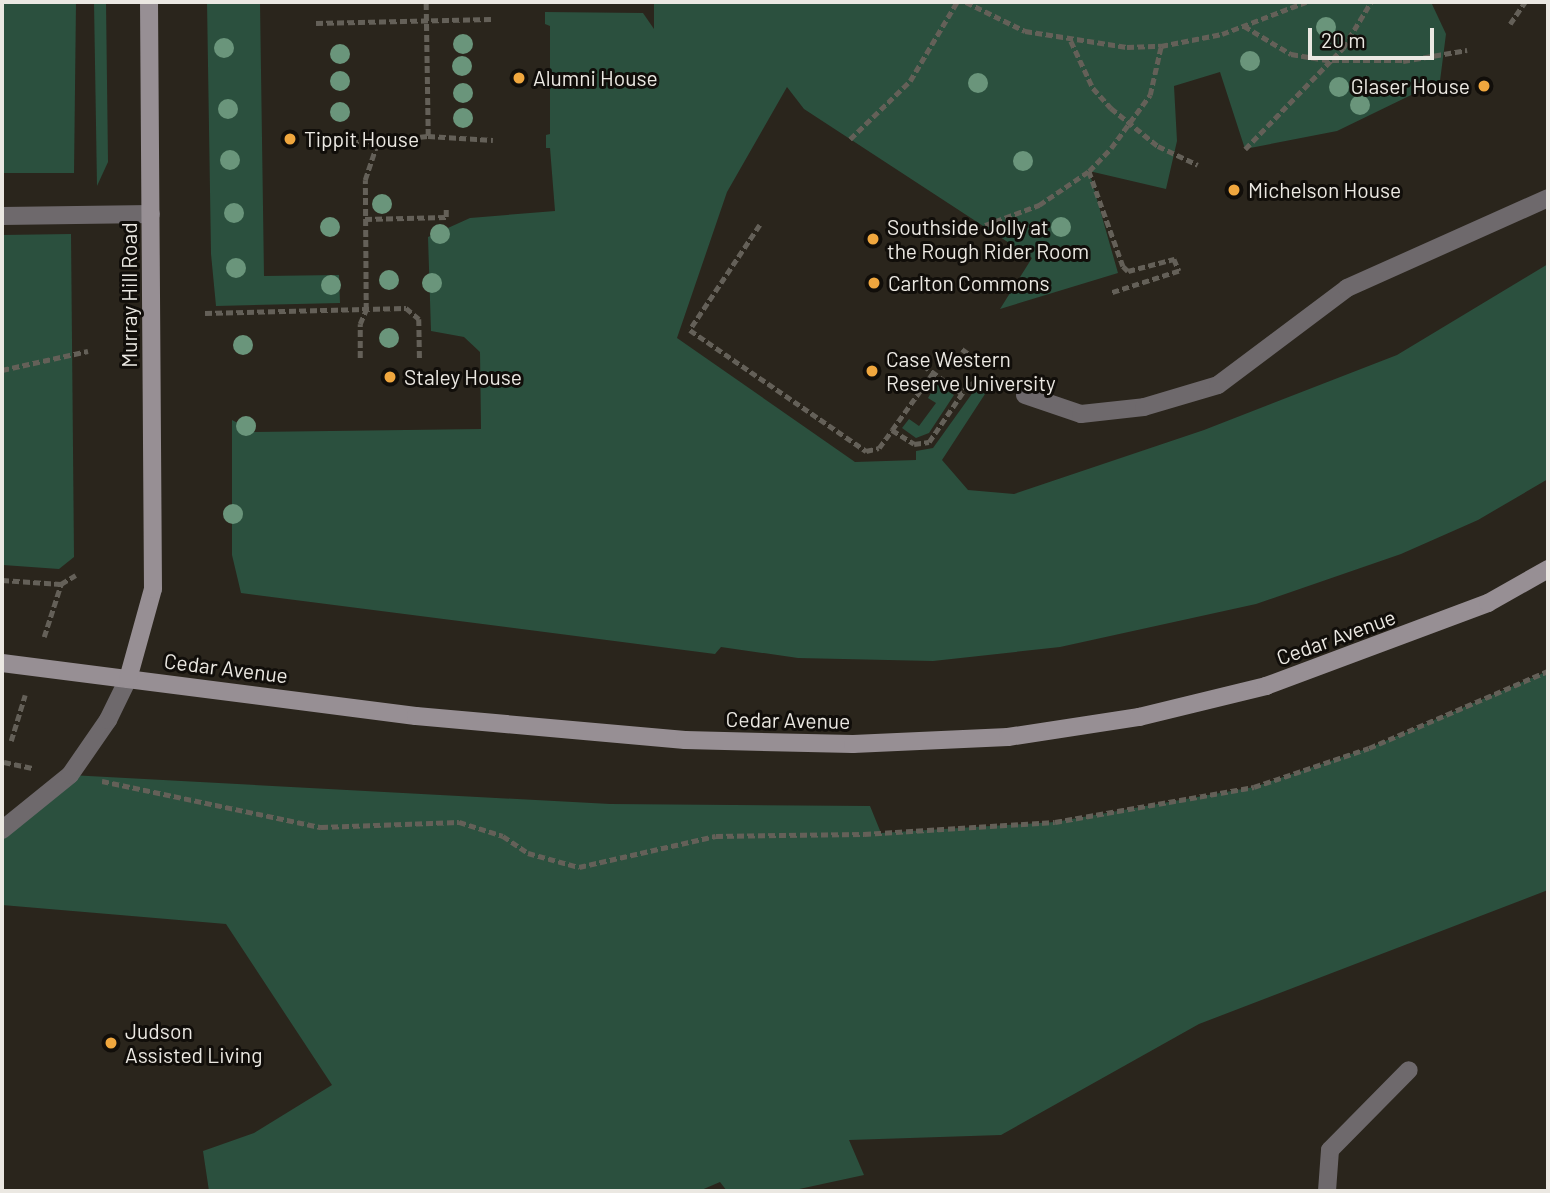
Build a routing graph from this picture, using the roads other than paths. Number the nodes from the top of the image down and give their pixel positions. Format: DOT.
graph roads {
  1 [pos="149,2"];
  2 [pos="1548,198"];
  3 [pos="151,214"];
  4 [pos="2,216"];
  5 [pos="1025,396"];
  6 [pos="1548,569"];
  7 [pos="2,663"];
  8 [pos="128,679"];
  9 [pos="2,830"];
  10 [pos="1409,1070"];
  11 [pos="1327,1191"];
  1 -- 3 [label="main road, Murray Hill Road"];
  2 -- 5 [label="street"];
  3 -- 4 [label="street"];
  3 -- 8 [label="main road, Murray Hill Road"];
  6 -- 8 [label="main road, Cedar Avenue"];
  7 -- 8 [label="main road, Cedar Avenue"];
  8 -- 9 [label="street"];
  10 -- 11 [label="street"];
}
